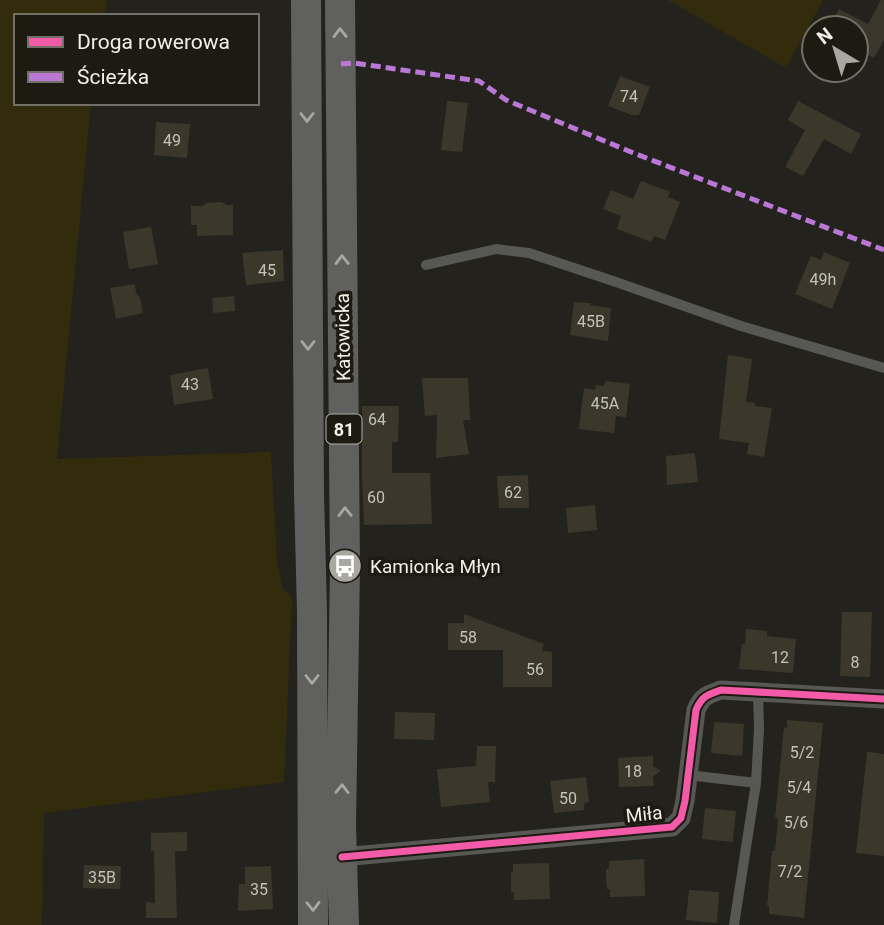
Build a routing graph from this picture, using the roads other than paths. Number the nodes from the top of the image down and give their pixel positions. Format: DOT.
graph roads {
  1 [pos="306,0"];
  2 [pos="340,0"];
  3 [pos="426,265"];
  4 [pos="884,368"];
  5 [pos="758,692"];
  6 [pos="884,699"];
  7 [pos="688,775"];
  8 [pos="756,783"];
  9 [pos="342,857"];
  10 [pos="313,925"];
  11 [pos="344,925"];
  12 [pos="734,925"];
  1 -- 10 [label="main road, Katowicka / 81, one-way"];
  9 -- 2 [label="main road, Katowicka / 81, one-way"];
  3 -- 4 [label="lane"];
  5 -- 6 [label="street, Miła"];
  5 -- 7 [label="street, Miła"];
  5 -- 8 [label="lane"];
  7 -- 8 [label="lane"];
  7 -- 9 [label="street, Miła"];
  8 -- 12 [label="lane"];
  9 -- 11 [label="main road, Katowicka / 81"];
}
